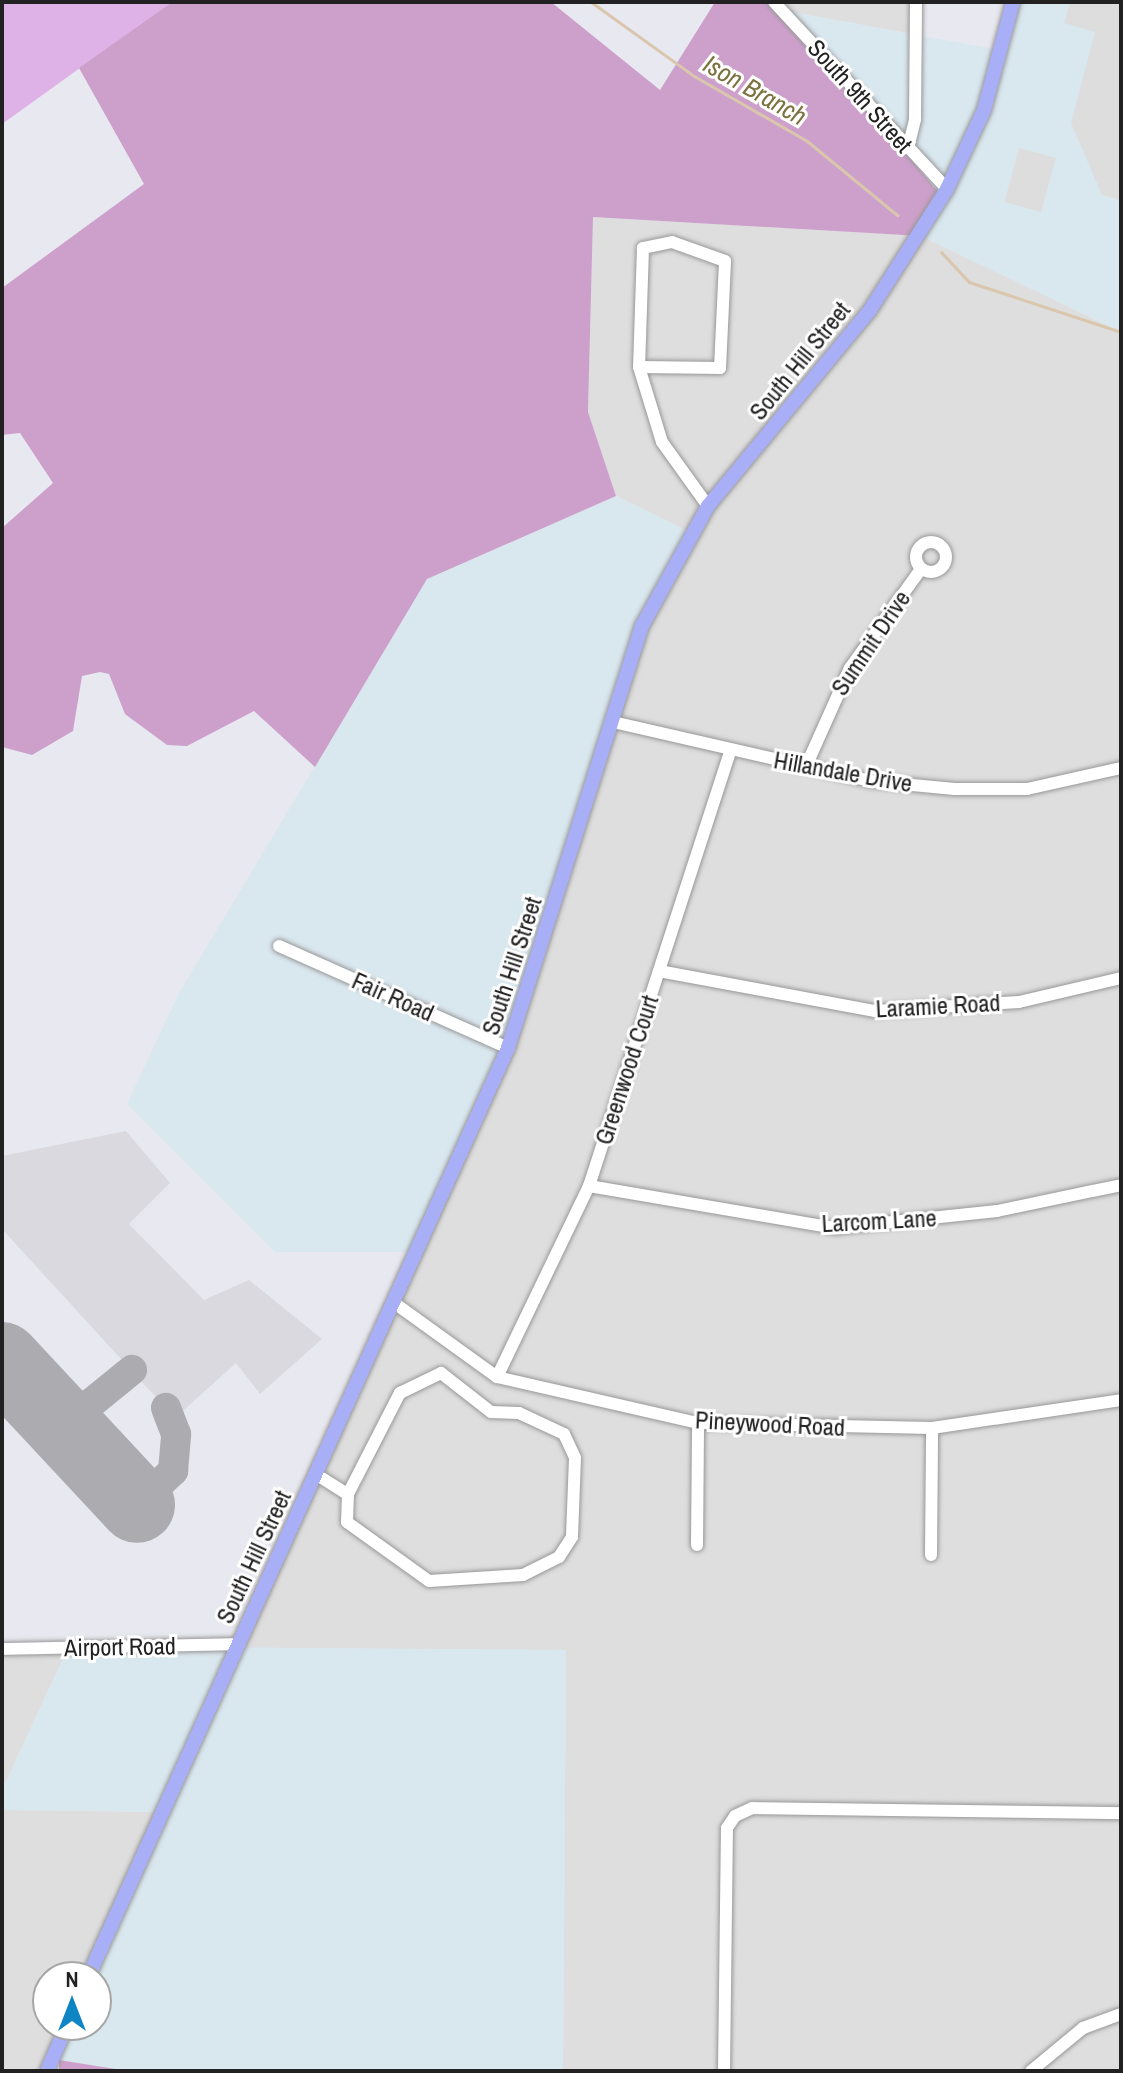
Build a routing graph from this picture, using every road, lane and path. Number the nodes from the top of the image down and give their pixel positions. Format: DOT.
graph roads {
  1 [pos="774,2"];
  2 [pos="916,2"];
  3 [pos="1013,2"];
  4 [pos="908,148"];
  5 [pos="947,189"];
  6 [pos="639,367"];
  7 [pos="708,506"];
  8 [pos="921,569"];
  9 [pos="613,722"];
  10 [pos="730,752"];
  11 [pos="807,764"];
  12 [pos="1121,768"];
  13 [pos="279,946"];
  14 [pos="659,971"];
  15 [pos="1121,978"];
  16 [pos="508,1048"];
  17 [pos="1121,1185"];
  18 [pos="589,1186"];
  19 [pos="397,1305"];
  20 [pos="497,1377"];
  21 [pos="1121,1400"];
  22 [pos="698,1423"];
  23 [pos="932,1428"];
  24 [pos="317,1475"];
  25 [pos="348,1494"];
  26 [pos="697,1545"];
  27 [pos="931,1555"];
  28 [pos="237,1644"];
  29 [pos="2,1649"];
  30 [pos="1121,1813"];
  31 [pos="95,1961"];
  32 [pos="1121,2014"];
  33 [pos="61,2041"];
  34 [pos="50,2070"];
  35 [pos="724,2071"];
  36 [pos="1031,2071"];
  1 -- 4 [label="street, South 9th Street"];
  2 -- 4 [label="street"];
  3 -- 5 [label="main road, South Hill Street"];
  4 -- 5 [label="street, South 9th Street"];
  5 -- 7 [label="main road, South Hill Street"];
  6 -- 6 [label="street"];
  6 -- 7 [label="street"];
  7 -- 9 [label="main road, South Hill Street"];
  8 -- 11 [label="street, Summit Drive"];
  9 -- 10 [label="street, Hillandale Drive"];
  9 -- 16 [label="main road, South Hill Street"];
  10 -- 11 [label="street, Hillandale Drive"];
  10 -- 14 [label="street, Greenwood Court"];
  11 -- 12 [label="street, Hillandale Drive"];
  13 -- 16 [label="street, Fair Road"];
  14 -- 15 [label="street, Laramie Road"];
  14 -- 18 [label="street, Greenwood Court"];
  16 -- 19 [label="main road, South Hill Street"];
  17 -- 18 [label="street, Larcom Lane"];
  18 -- 20 [label="street, Greenwood Court"];
  19 -- 20 [label="street, Pineywood Road"];
  19 -- 24 [label="main road, South Hill Street"];
  20 -- 22 [label="street, Pineywood Road"];
  21 -- 23 [label="street, Pineywood Road"];
  22 -- 23 [label="street, Pineywood Road"];
  22 -- 26 [label="street"];
  23 -- 27 [label="street"];
  24 -- 25 [label="street"];
  24 -- 28 [label="main road, South Hill Street"];
  25 -- 25 [label="street"];
  28 -- 29 [label="street, Airport Road"];
  28 -- 31 [label="main road, South Hill Street"];
  30 -- 35 [label="street"];
  32 -- 36 [label="street"];
  33 -- 34 [label="main road"];
}
